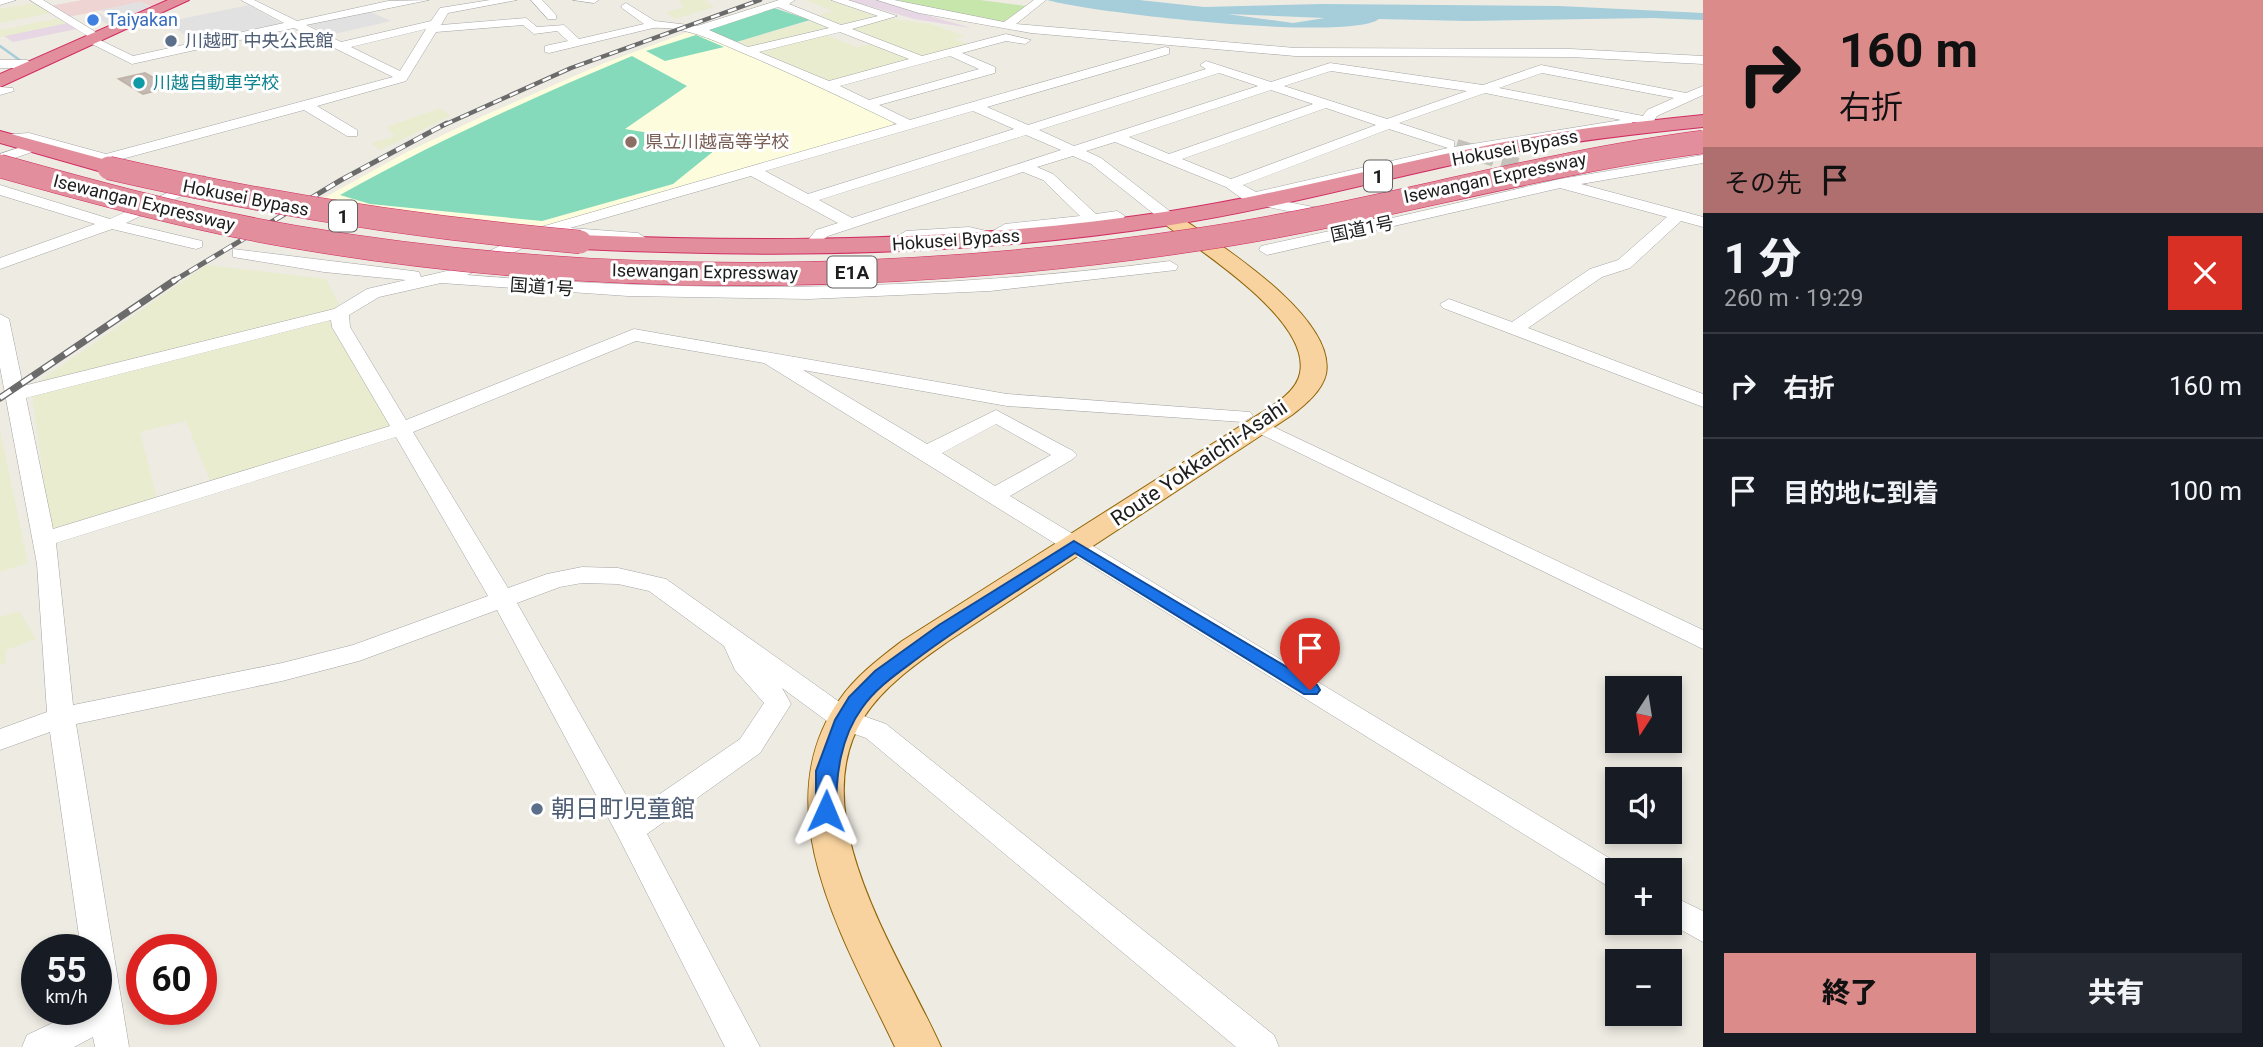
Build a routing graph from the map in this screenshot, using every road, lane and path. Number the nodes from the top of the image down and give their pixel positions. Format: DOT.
graph roads {
  1 [pos="11,0"];
  2 [pos="35,0"];
  3 [pos="181,0"];
  4 [pos="246,0"];
  5 [pos="424,0"];
  6 [pos="512,0"];
  7 [pos="536,0"];
  8 [pos="578,0"];
  9 [pos="594,0"];
  10 [pos="836,0"];
  11 [pos="882,0"];
  12 [pos="1041,0"];
  13 [pos="0,2"];
  14 [pos="784,2"];
  15 [pos="385,5"];
  16 [pos="441,5"];
  17 [pos="626,6"];
  18 [pos="552,17"];
  19 [pos="295,24"];
  20 [pos="653,25"];
  21 [pos="432,26"];
  22 [pos="592,26"];
  23 [pos="842,28"];
  24 [pos="698,30"];
  25 [pos="1006,32"];
  26 [pos="1045,32"];
  27 [pos="606,37"];
  28 [pos="93,38"];
  29 [pos="576,43"];
  30 [pos="340,46"];
  31 [pos="549,49"];
  32 [pos="747,51"];
  33 [pos="1165,51"];
  34 [pos="951,52"];
  35 [pos="1430,53"];
  36 [pos="922,60"];
  37 [pos="1703,60"];
  38 [pos="1128,62"];
  39 [pos="0,64"];
  40 [pos="27,64"];
  41 [pos="1468,66"];
  42 [pos="1219,69"];
  43 [pos="1541,69"];
  44 [pos="1494,71"];
  45 [pos="1440,73"];
  46 [pos="1519,76"];
  47 [pos="402,77"];
  48 [pos="2,85"];
  49 [pos="828,85"];
  50 [pos="1268,85"];
  51 [pos="1483,89"];
  52 [pos="1703,90"];
  53 [pos="1688,97"];
  54 [pos="869,104"];
  55 [pos="1326,104"];
  56 [pos="307,106"];
  57 [pos="974,106"];
  58 [pos="1352,112"];
  59 [pos="1703,119"];
  60 [pos="1647,121"];
  61 [pos="1388,124"];
  62 [pos="909,125"];
  63 [pos="1026,129"];
  64 [pos="1703,131"];
  65 [pos="352,133"];
  66 [pos="1113,136"];
  67 [pos="9,139"];
  68 [pos="1703,142"];
  69 [pos="1452,148"];
  70 [pos="1473,148"];
  71 [pos="1073,149"];
  72 [pos="1170,158"];
  73 [pos="0,159"];
  74 [pos="1703,159"];
  75 [pos="107,163"];
  76 [pos="0,166"];
  77 [pos="1021,166"];
  78 [pos="751,170"];
  79 [pos="204,180"];
  80 [pos="1560,183"];
  81 [pos="1585,183"];
  82 [pos="1231,184"];
  83 [pos="2,191"];
  84 [pos="284,195"];
  85 [pos="805,200"];
  86 [pos="1254,202"];
  87 [pos="1118,216"];
  88 [pos="1677,216"];
  89 [pos="1703,218"];
  90 [pos="1170,219"];
  91 [pos="1094,220"];
  92 [pos="850,223"];
  93 [pos="111,224"];
  94 [pos="1375,224"];
  95 [pos="547,230"];
  96 [pos="1064,232"];
  97 [pos="1000,234"];
  98 [pos="817,239"];
  99 [pos="196,244"];
  100 [pos="1267,250"];
  101 [pos="239,253"];
  102 [pos="0,264"];
  103 [pos="1170,266"];
  104 [pos="1055,278"];
  105 [pos="443,279"];
  106 [pos="1449,304"];
  107 [pos="340,313"];
  108 [pos="0,319"];
  109 [pos="1514,329"];
  110 [pos="769,358"];
  111 [pos="5,373"];
  112 [pos="16,395"];
  113 [pos="1703,401"];
  114 [pos="1251,421"];
  115 [pos="401,429"];
  116 [pos="926,453"];
  117 [pos="994,496"];
  118 [pos="43,540"];
  119 [pos="1074,546"];
  120 [pos="502,598"];
  121 [pos="1703,640"];
  122 [pos="734,641"];
  123 [pos="61,717"];
  124 [pos="845,720"];
  125 [pos="0,740"];
  126 [pos="630,830"];
  127 [pos="1605,869"];
  128 [pos="1682,915"];
  129 [pos="1703,928"];
  130 [pos="94,934"];
  131 [pos="84,1025"];
  132 [pos="108,1025"];
  133 [pos="39,1047"];
  134 [pos="112,1047"];
  135 [pos="743,1047"];
  136 [pos="918,1047"];
  137 [pos="1262,1047"];
  1 -- 13 [label="street"];
  2 -- 28 [label="street"];
  3 -- 28 [label="highway"];
  4 -- 19 [label="street"];
  5 -- 15 [label="street"];
  6 -- 16 [label="street"];
  7 -- 18 [label="street"];
  8 -- 9 [label="street"];
  10 -- 23 [label="street"];
  11 -- 25 [label="street"];
  12 -- 25 [label="street"];
  14 -- 23 [label="street"];
  14 -- 24 [label="street"];
  15 -- 19 [label="street"];
  16 -- 21 [label="street"];
  17 -- 20 [label="street"];
  19 -- 28 [label="street"];
  19 -- 30 [label="street"];
  20 -- 24 [label="street"];
  20 -- 27 [label="street"];
  21 -- 29 [label="street"];
  21 -- 30 [label="street"];
  21 -- 47 [label="street"];
  22 -- 27 [label="street"];
  23 -- 32 [label="street"];
  23 -- 36 [label="street"];
  24 -- 32 [label="street"];
  25 -- 26 [label="street"];
  25 -- 34 [label="street"];
  25 -- 38 [label="street"];
  26 -- 33 [label="street"];
  26 -- 35 [label="street"];
  27 -- 29 [label="street"];
  28 -- 40 [label="highway"];
  28 -- 48 [label="highway"];
  29 -- 31 [label="street"];
  30 -- 47 [label="street"];
  32 -- 49 [label="street"];
  33 -- 38 [label="street"];
  33 -- 42 [label="street"];
  34 -- 36 [label="street"];
  34 -- 54 [label="street"];
  35 -- 37 [label="street"];
  35 -- 43 [label="street"];
  36 -- 49 [label="street"];
  38 -- 57 [label="street"];
  39 -- 40 [label="street"];
  40 -- 48 [label="highway"];
  41 -- 45 [label="street"];
  42 -- 50 [label="street"];
  42 -- 63 [label="street"];
  43 -- 46 [label="street"];
  43 -- 53 [label="street"];
  44 -- 46 [label="street"];
  45 -- 50 [label="street"];
  45 -- 51 [label="street"];
  46 -- 51 [label="street"];
  47 -- 56 [label="street"];
  49 -- 54 [label="street"];
  50 -- 55 [label="street"];
  50 -- 66 [label="street"];
  51 -- 60 [label="street"];
  51 -- 61 [label="street"];
  52 -- 53 [label="street"];
  53 -- 60 [label="street"];
  54 -- 62 [label="street"];
  55 -- 58 [label="street"];
  55 -- 72 [label="street"];
  56 -- 65 [label="street"];
  56 -- 75 [label="street"];
  57 -- 62 [label="street"];
  57 -- 63 [label="street"];
  58 -- 61 [label="street"];
  58 -- 69 [label="street"];
  59 -- 60 [label="street"];
  59 -- 86 [label="highway, Hokusei Bypass / 1"];
  60 -- 70 [label="street"];
  61 -- 69 [label="street"];
  61 -- 70 [label="street"];
  61 -- 82 [label="street"];
  62 -- 78 [label="street"];
  63 -- 71 [label="street"];
  63 -- 85 [label="street"];
  64 -- 67 [label="highway, Isewangan Expressway / E1A"];
  66 -- 71 [label="street"];
  66 -- 72 [label="street"];
  67 -- 73 [label="street"];
  67 -- 75 [label="highway, Hokusei Bypass / 1"];
  68 -- 76 [label="highway, Isewangan Expressway / E1A, bridge"];
  69 -- 70 [label="street"];
  69 -- 86 [label="street"];
  71 -- 77 [label="street"];
  71 -- 90 [label="street"];
  72 -- 82 [label="street"];
  74 -- 81 [label="street, 国道1号"];
  75 -- 79 [label="street, 1"];
  75 -- 97 [label="highway, Hokusei Bypass / 1, bridge"];
  77 -- 91 [label="street"];
  77 -- 92 [label="street"];
  78 -- 85 [label="street"];
  78 -- 95 [label="street"];
  79 -- 84 [label="street, 1"];
  79 -- 93 [label="street"];
  80 -- 81 [label="street, 国道1号"];
  80 -- 88 [label="street"];
  80 -- 94 [label="street, 国道1号"];
  81 -- 89 [label="street"];
  82 -- 86 [label="street"];
  83 -- 93 [label="street"];
  85 -- 92 [label="street"];
  86 -- 90 [label="highway, Hokusei Bypass / 1"];
  86 -- 94 [label="street"];
  87 -- 91 [label="street"];
  88 -- 89 [label="street"];
  88 -- 109 [label="street"];
  90 -- 96 [label="highway, Hokusei Bypass / 1"];
  90 -- 114 [label="main road, Route Yokkaichi-Asahi"];
  91 -- 97 [label="street"];
  92 -- 98 [label="street"];
  93 -- 99 [label="street"];
  93 -- 102 [label="street"];
  94 -- 100 [label="street, 国道1号"];
  95 -- 98 [label="street"];
  95 -- 105 [label="street"];
  96 -- 97 [label="highway, Hokusei Bypass / 1"];
  96 -- 104 [label="street"];
  97 -- 98 [label="street"];
  101 -- 105 [label="street, 国道1号"];
  103 -- 104 [label="street, 国道1号"];
  104 -- 105 [label="street, 国道1号"];
  105 -- 107 [label="street"];
  106 -- 109 [label="street"];
  107 -- 112 [label="street"];
  107 -- 115 [label="street"];
  108 -- 111 [label="street"];
  109 -- 113 [label="street"];
  110 -- 114 [label="street"];
  110 -- 115 [label="street"];
  110 -- 116 [label="street"];
  111 -- 112 [label="street"];
  112 -- 118 [label="street"];
  114 -- 119 [label="main road, Route Yokkaichi-Asahi"];
  114 -- 121 [label="street"];
  115 -- 118 [label="street"];
  115 -- 120 [label="street"];
  116 -- 117 [label="street"];
  116 -- 117 [label="street"];
  117 -- 119 [label="street"];
  118 -- 123 [label="street"];
  119 -- 124 [label="main road, Route Yokkaichi-Asahi"];
  119 -- 127 [label="street"];
  120 -- 122 [label="street"];
  120 -- 123 [label="street"];
  120 -- 126 [label="street"];
  122 -- 124 [label="street"];
  122 -- 126 [label="street"];
  123 -- 125 [label="street"];
  123 -- 130 [label="street"];
  124 -- 136 [label="main road, Route Yokkaichi-Asahi"];
  124 -- 137 [label="street"];
  126 -- 135 [label="street"];
  128 -- 129 [label="street"];
  131 -- 133 [label="street"];
  132 -- 134 [label="street"];
}
